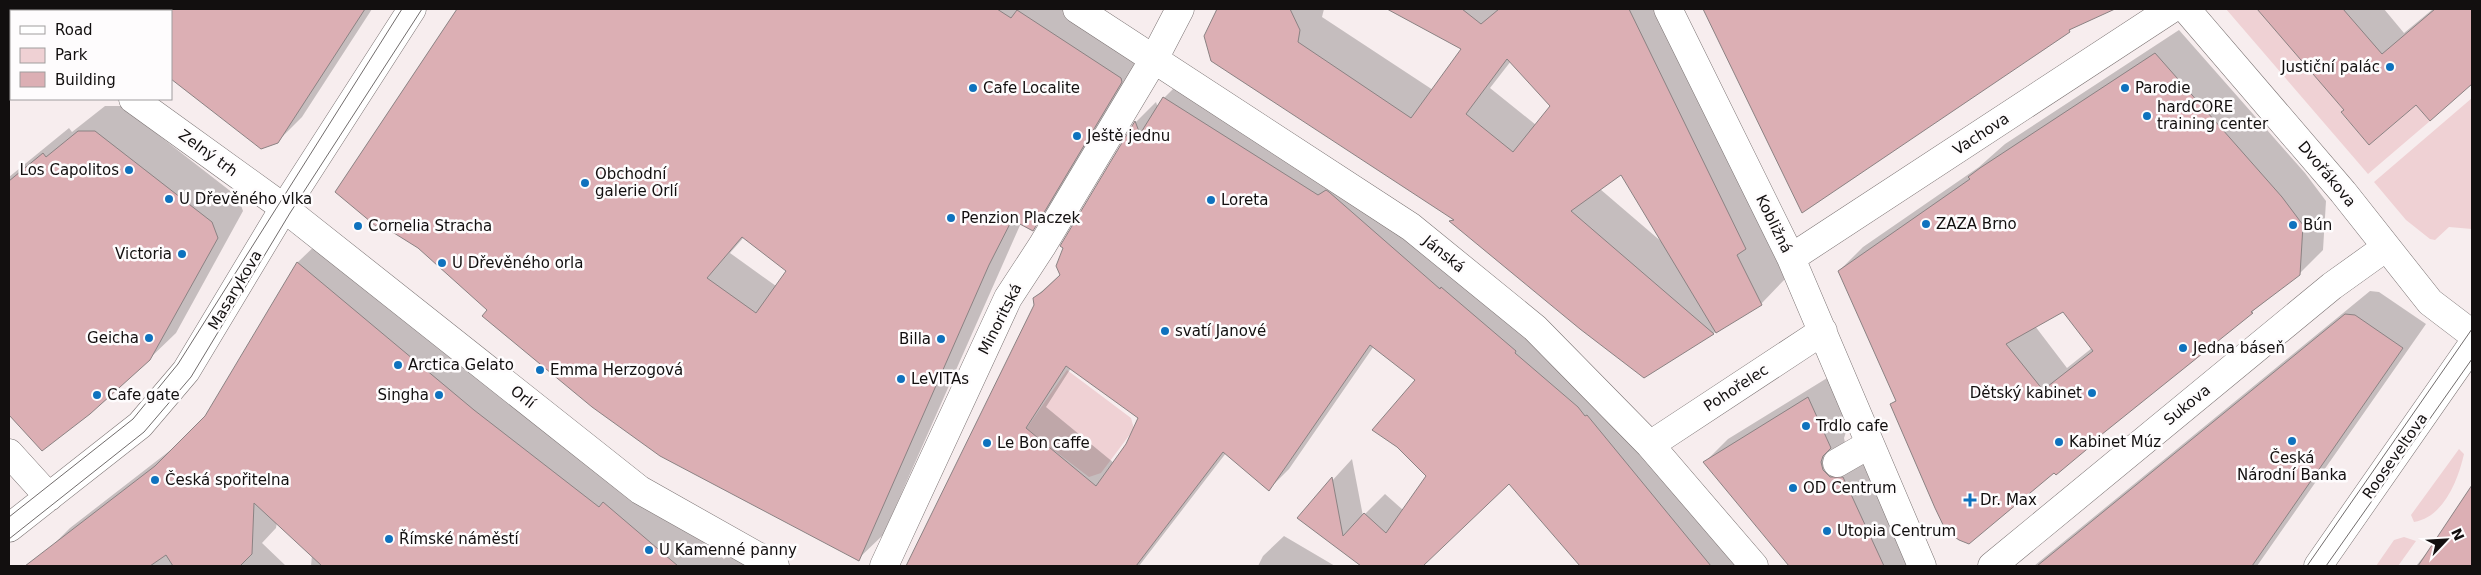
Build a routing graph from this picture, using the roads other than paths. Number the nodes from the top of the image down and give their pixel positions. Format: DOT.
graph roads {
  1 [pos="412,9"];
  2 [pos="1077,9"];
  3 [pos="1180,9"];
  4 [pos="1668,9"];
  5 [pos="2171,9"];
  6 [pos="2186,9"];
  7 [pos="1154,59"];
  8 [pos="134,100"];
  9 [pos="284,208"];
  10 [pos="2385,248"];
  11 [pos="1791,258"];
  12 [pos="1822,331"];
  13 [pos="2472,334"];
  14 [pos="2472,345"];
  15 [pos="1870,444"];
  16 [pos="1650,445"];
  17 [pos="9,453"];
  18 [pos="1837,463"];
  19 [pos="50,497"];
  20 [pos="9,528"];
  21 [pos="776,566"];
  22 [pos="884,566"];
  23 [pos="1754,566"];
  24 [pos="1922,566"];
  25 [pos="1992,566"];
  26 [pos="2318,566"];
  1 -- 9 [label="street, Masarykova"];
  2 -- 7 [label="street, Jánská"];
  3 -- 7 [label="street, Minoritská"];
  4 -- 11 [label="street, Kobližná"];
  5 -- 11 [label="street, Vachova"];
  6 -- 10 [label="street, Dvořákova"];
  7 -- 16 [label="street, Jánská"];
  7 -- 22 [label="street, Minoritská"];
  8 -- 9 [label="street, Zelný trh"];
  9 -- 19 [label="street, Masarykova"];
  9 -- 21 [label="street, Orlí"];
  10 -- 13 [label="street, Dvořákova"];
  10 -- 25 [label="street, Sukova"];
  11 -- 12 [label="street, Kobližná"];
  12 -- 15 [label="street, Kobližná"];
  12 -- 16 [label="street, Pohořelec"];
  14 -- 26 [label="street, Rooseveltova"];
  15 -- 18 [label="street"];
  15 -- 24 [label="street, Kobližná"];
  16 -- 23 [label="street, Jánská"];
  17 -- 19 [label="street"];
  19 -- 20 [label="street, Masarykova"];
}
